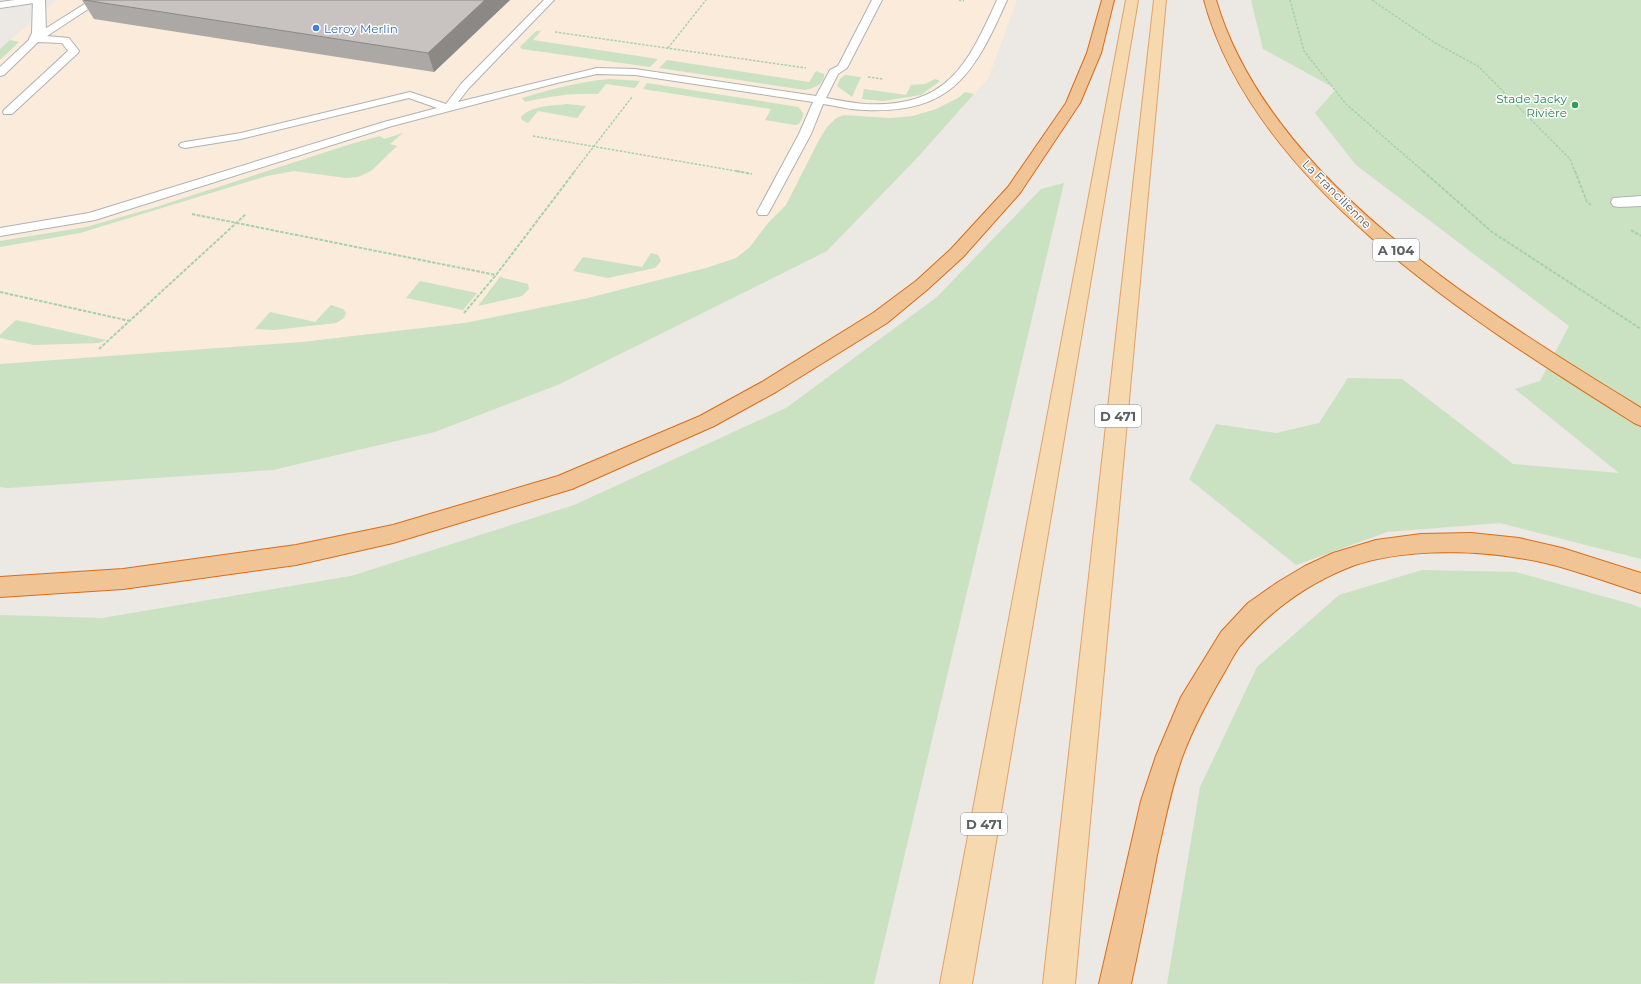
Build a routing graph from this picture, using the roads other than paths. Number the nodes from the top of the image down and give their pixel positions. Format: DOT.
graph roads {
  1 [pos="34,0"];
  2 [pos="39,0"];
  3 [pos="97,0"];
  4 [pos="549,0"];
  5 [pos="877,0"];
  6 [pos="1002,0"];
  7 [pos="1108,0"];
  8 [pos="1132,0"];
  9 [pos="1160,0"];
  10 [pos="1210,0"];
  11 [pos="0,5"];
  12 [pos="36,39"];
  13 [pos="0,73"];
  14 [pos="819,100"];
  15 [pos="448,108"];
  16 [pos="8,112"];
  17 [pos="185,145"];
  18 [pos="1641,201"];
  19 [pos="1619,202"];
  20 [pos="763,212"];
  21 [pos="0,232"];
  22 [pos="1641,418"];
  23 [pos="1641,583"];
  24 [pos="0,587"];
  25 [pos="956,984"];
  26 [pos="1059,984"];
  27 [pos="1115,984"];
  1 -- 11 [label="lane"];
  2 -- 12 [label="street"];
  3 -- 12 [label="lane"];
  4 -- 15 [label="lane"];
  5 -- 14 [label="lane"];
  6 -- 14 [label="lane"];
  7 -- 24 [label="highway"];
  8 -- 25 [label="main road, D 471"];
  9 -- 26 [label="main road, D 471"];
  10 -- 22 [label="highway, La Francilienne / A 104"];
  12 -- 13 [label="lane"];
  12 -- 16 [label="lane"];
  14 -- 15 [label="lane"];
  14 -- 20 [label="lane"];
  15 -- 17 [label="lane"];
  15 -- 21 [label="lane"];
  18 -- 19 [label="street"];
  23 -- 27 [label="highway"];
}
